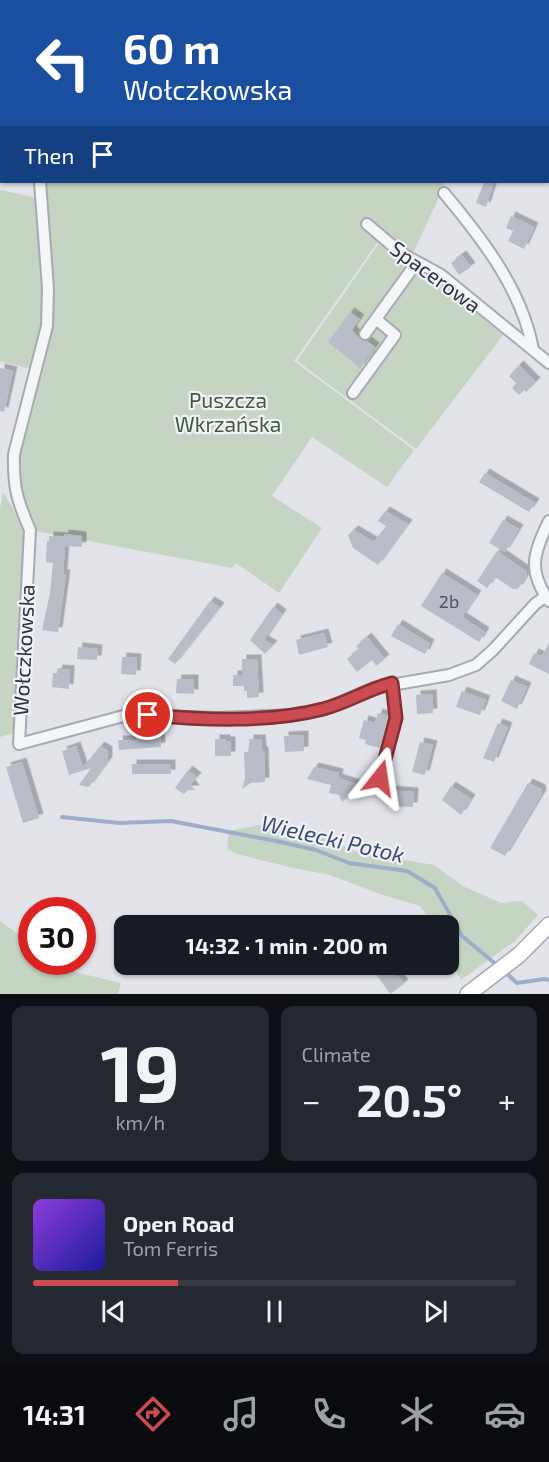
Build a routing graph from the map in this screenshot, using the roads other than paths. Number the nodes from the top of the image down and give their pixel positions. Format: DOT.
graph roads {
  1 [pos="40,183"];
  2 [pos="444,193"];
  3 [pos="367,224"];
  4 [pos="417,262"];
  5 [pos="376,319"];
  6 [pos="365,334"];
  7 [pos="533,350"];
  8 [pos="549,363"];
  9 [pos="353,393"];
  10 [pos="549,521"];
  11 [pos="547,598"];
  12 [pos="392,683"];
  13 [pos="380,778"];
  14 [pos="549,925"];
  15 [pos="468,994"];
  1 -- 12 [label="street, Wołczkowska"];
  2 -- 7 [label="street, Spacerowa"];
  3 -- 4 [label="street, Spacerowa"];
  4 -- 5 [label="street"];
  4 -- 7 [label="street, Spacerowa"];
  5 -- 6 [label="street"];
  5 -- 9 [label="street"];
  7 -- 8 [label="street, Spacerowa"];
  10 -- 11 [label="street"];
  11 -- 12 [label="street, Wołczkowska"];
  12 -- 13 [label="street"];
  14 -- 15 [label="main road"];
}
